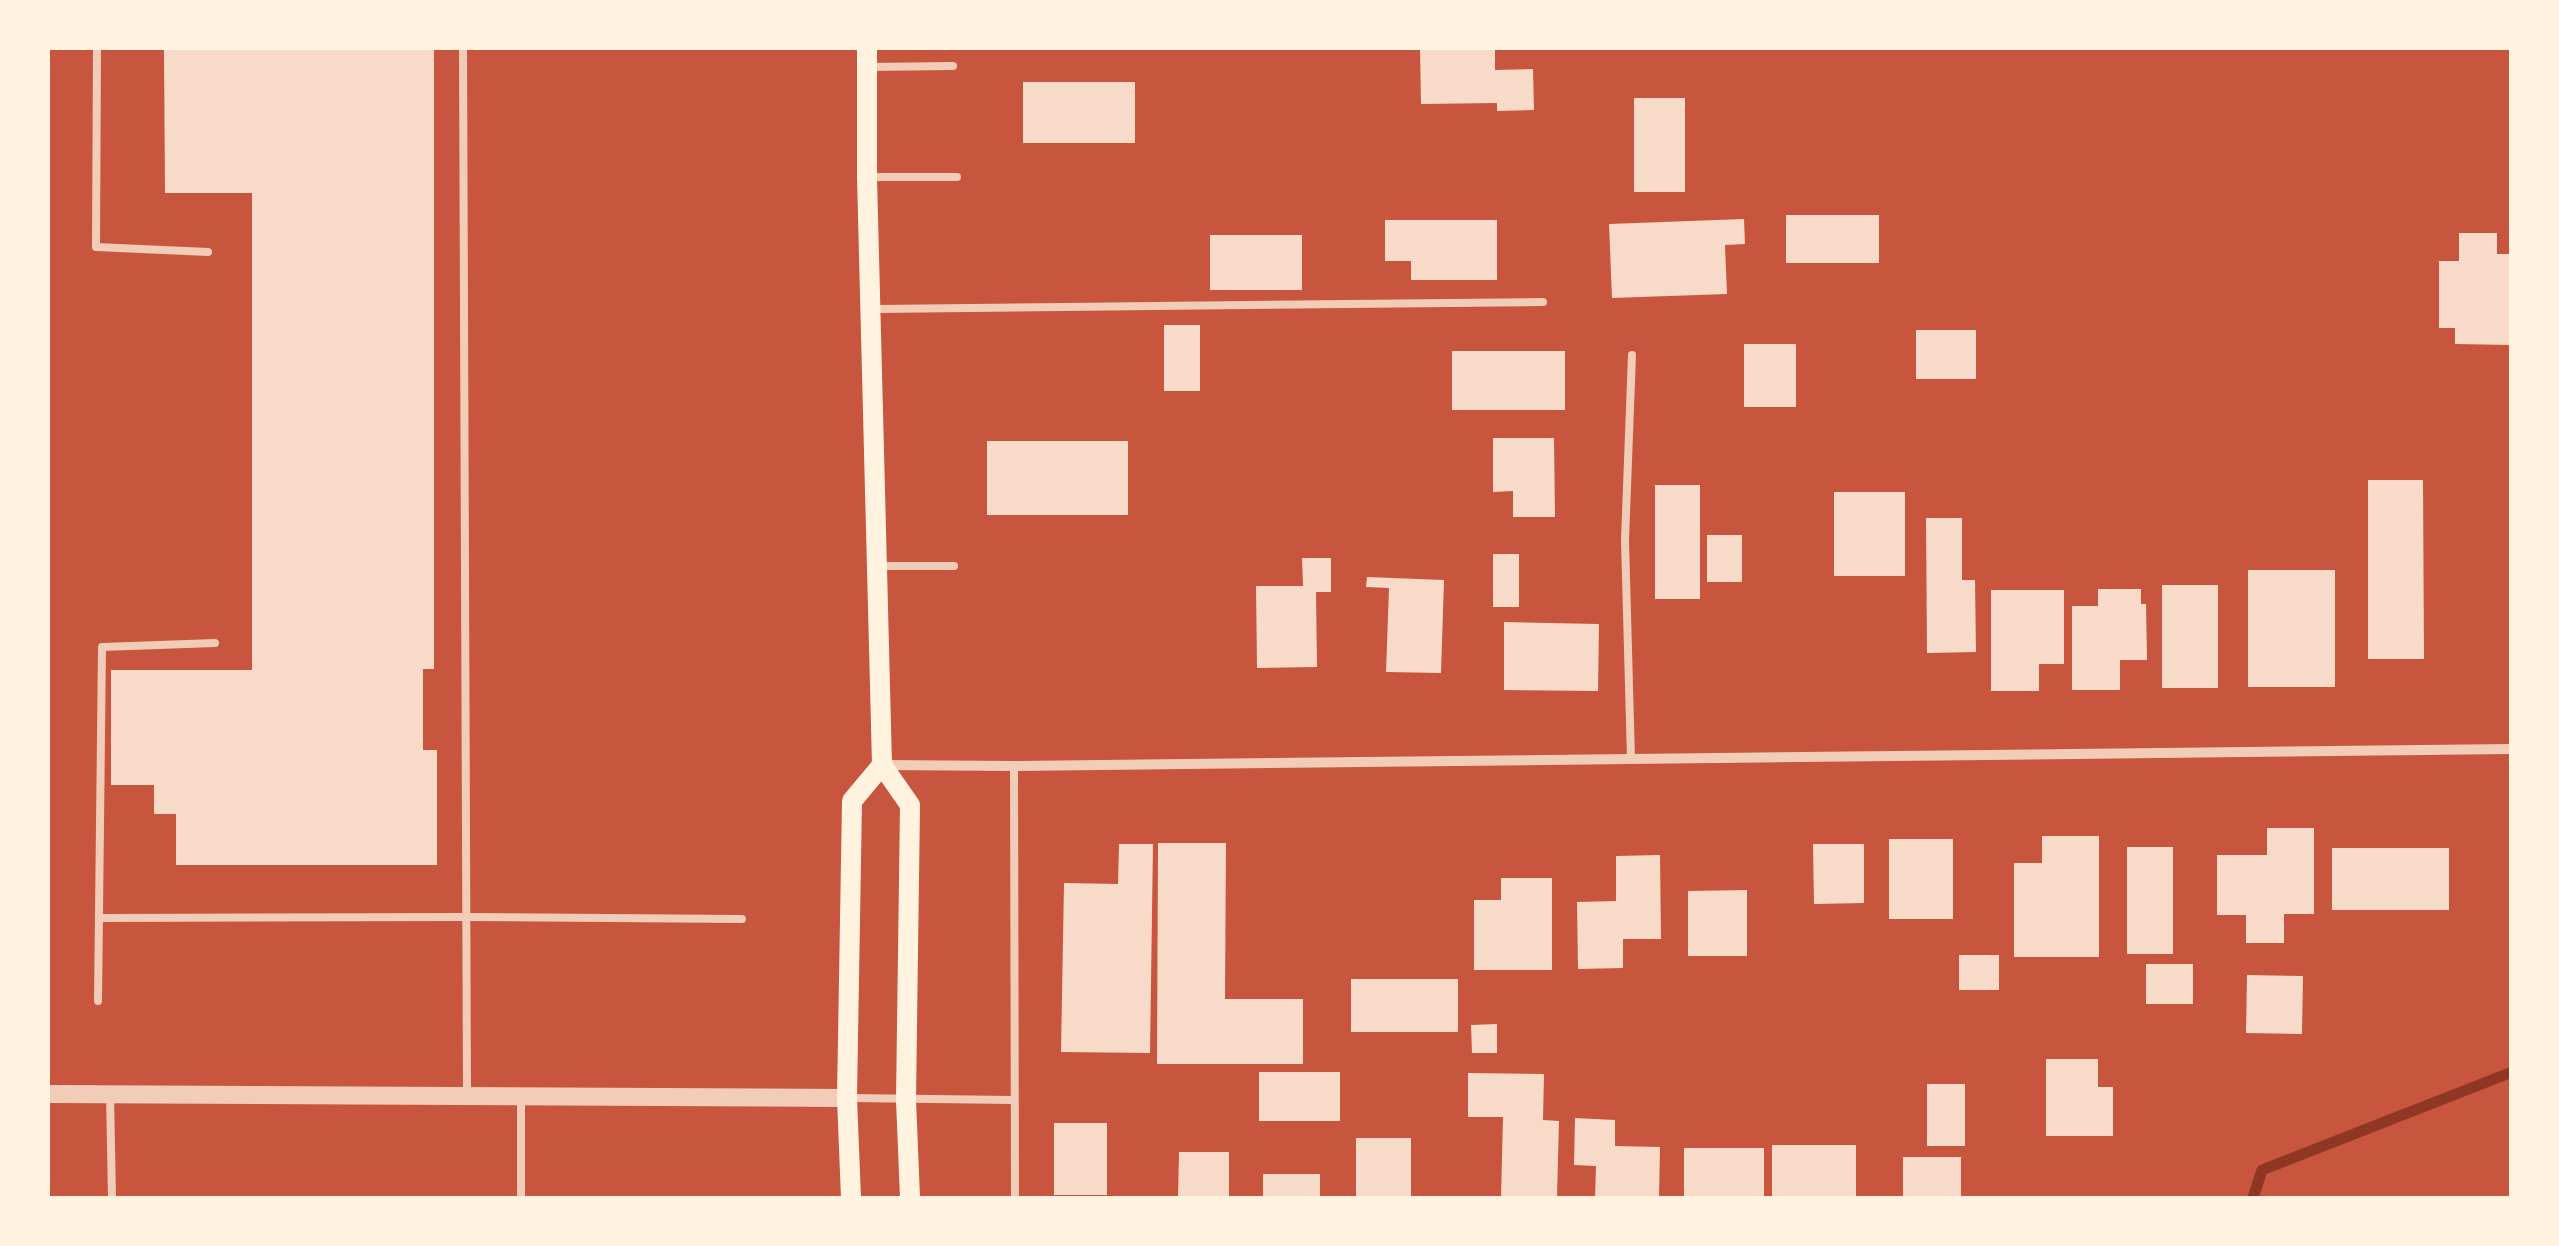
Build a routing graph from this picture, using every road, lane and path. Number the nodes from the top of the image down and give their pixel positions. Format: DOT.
graph roads {
  1 [pos="97,48"];
  2 [pos="463,48"];
  3 [pos="867,57"];
  4 [pos="953,66"];
  5 [pos="867,177"];
  6 [pos="957,177"];
  7 [pos="208,252"];
  8 [pos="1544,302"];
  9 [pos="870,309"];
  10 [pos="1632,356"];
  11 [pos="877,566"];
  12 [pos="954,566"];
  13 [pos="215,643"];
  14 [pos="2512,749"];
  15 [pos="1631,759"];
  16 [pos="882,765"];
  17 [pos="1014,766"];
  18 [pos="467,917"];
  19 [pos="99,918"];
  20 [pos="742,919"];
  21 [pos="98,1001"];
  22 [pos="48,1094"];
  23 [pos="110,1094"];
  24 [pos="467,1096"];
  25 [pos="521,1096"];
  26 [pos="847,1098"];
  27 [pos="906,1100"];
  28 [pos="1014,1100"];
  29 [pos="112,1198"];
  30 [pos="521,1198"];
  31 [pos="850,1198"];
  32 [pos="910,1198"];
  33 [pos="1015,1198"];
  1 -- 7 [label="lane"];
  2 -- 18 [label="lane"];
  3 -- 4 [label="lane"];
  3 -- 5 [label="main road"];
  5 -- 6 [label="lane"];
  5 -- 9 [label="main road"];
  8 -- 9 [label="lane"];
  9 -- 11 [label="main road"];
  10 -- 15 [label="lane"];
  11 -- 12 [label="lane"];
  11 -- 16 [label="main road"];
  13 -- 19 [label="lane"];
  14 -- 15 [label="street"];
  15 -- 17 [label="street"];
  16 -- 17 [label="street"];
  16 -- 26 [label="main road"];
  16 -- 27 [label="main road"];
  17 -- 28 [label="lane"];
  18 -- 19 [label="lane"];
  18 -- 20 [label="lane"];
  18 -- 24 [label="lane"];
  19 -- 21 [label="lane"];
  22 -- 23 [label="street"];
  23 -- 24 [label="street"];
  23 -- 29 [label="lane"];
  24 -- 25 [label="street"];
  25 -- 26 [label="street"];
  25 -- 30 [label="lane"];
  26 -- 27 [label="lane"];
  26 -- 31 [label="main road"];
  27 -- 28 [label="lane"];
  27 -- 32 [label="main road"];
  28 -- 33 [label="lane"];
}
